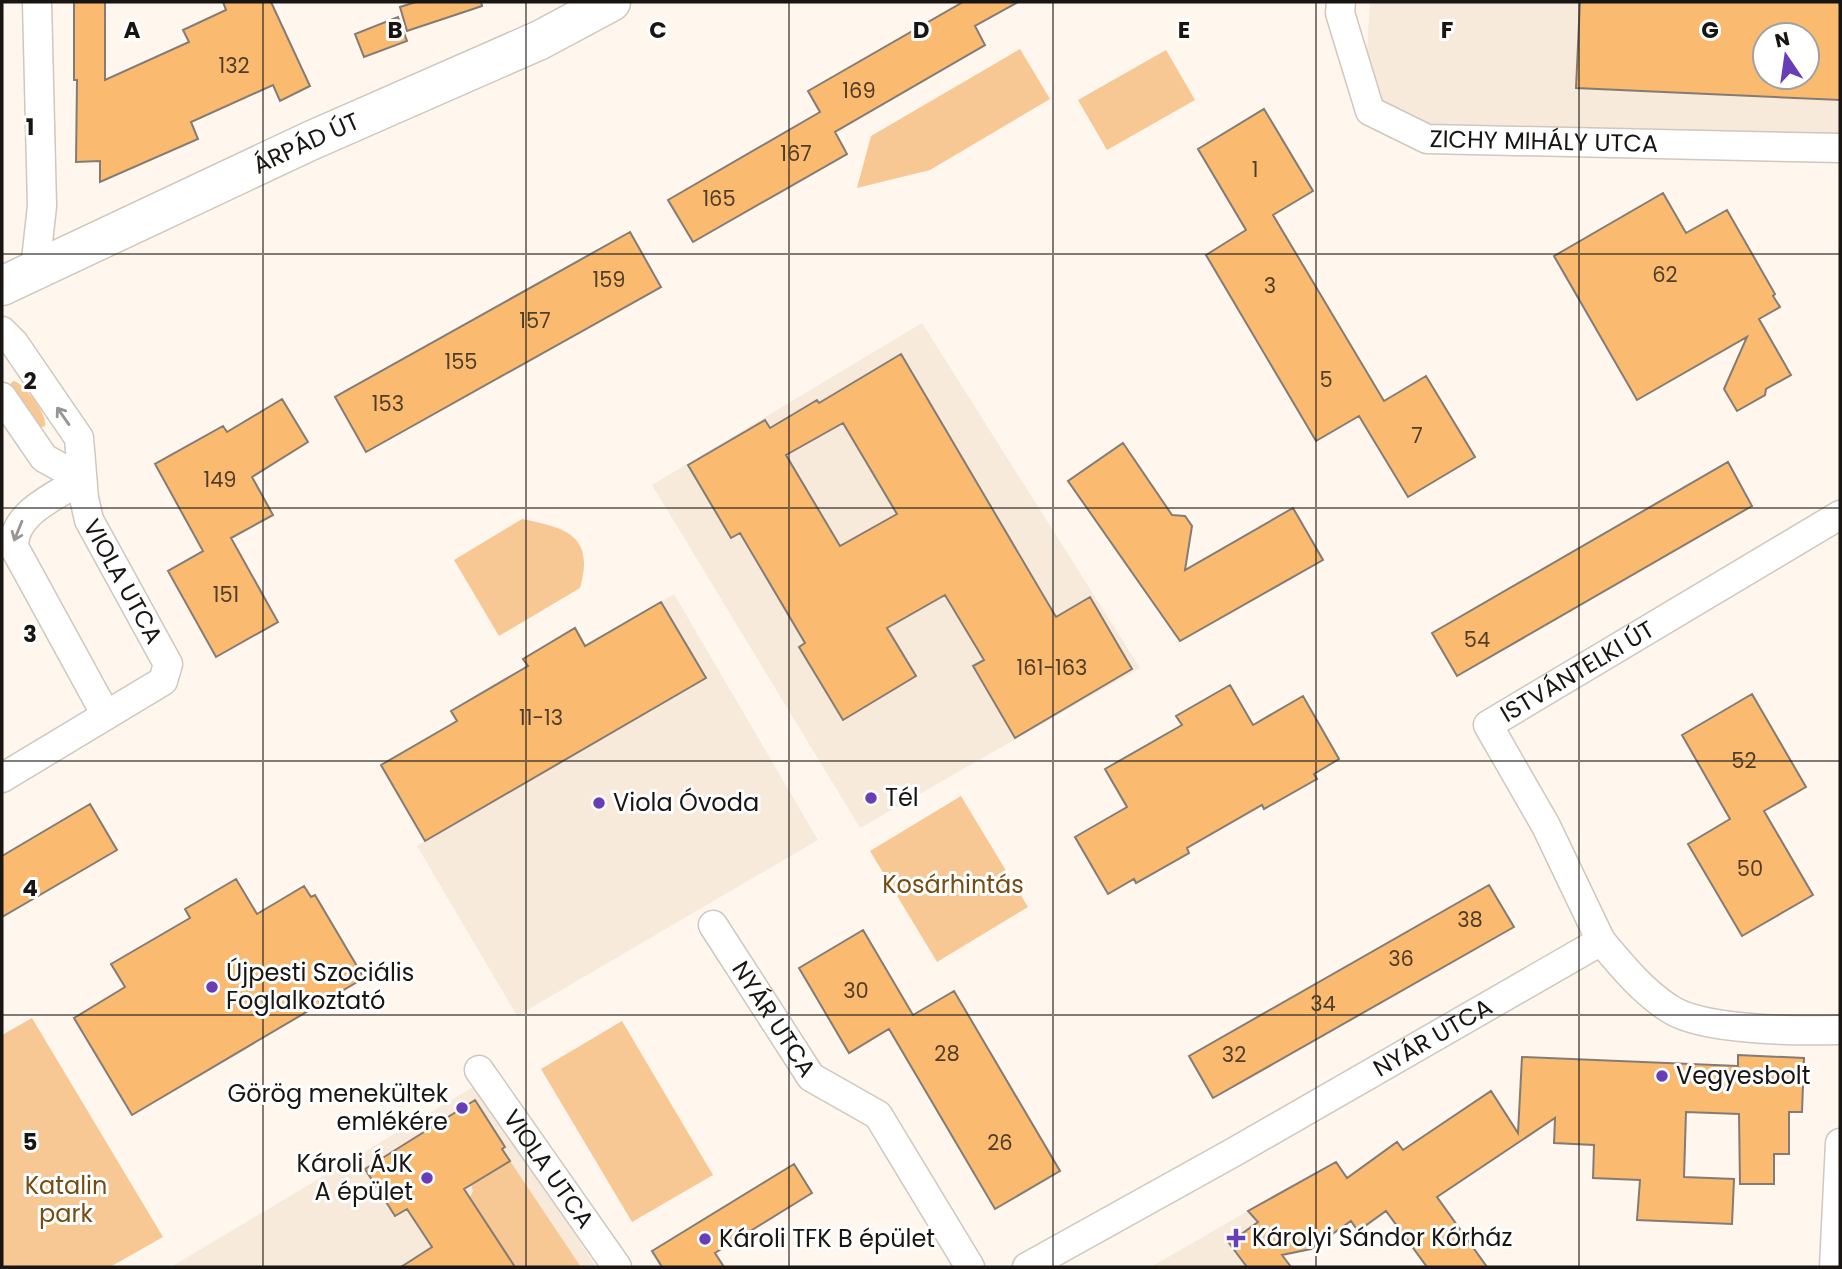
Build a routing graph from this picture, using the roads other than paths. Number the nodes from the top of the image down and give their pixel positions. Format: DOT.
graph roads {
  1 [pos="37,2"];
  2 [pos="611,2"];
  3 [pos="1340,2"];
  4 [pos="1840,148"];
  5 [pos="35,269"];
  6 [pos="2,286"];
  7 [pos="2,331"];
  8 [pos="2,397"];
  9 [pos="75,483"];
  10 [pos="1840,515"];
  11 [pos="106,715"];
  12 [pos="2,778"];
  13 [pos="713,925"];
  14 [pos="1601,941"];
  15 [pos="1840,1030"];
  16 [pos="479,1070"];
  17 [pos="1840,1143"];
  18 [pos="617,1267"];
  19 [pos="970,1267"];
  20 [pos="1027,1267"];
  21 [pos="1834,1267"];
  1 -- 5 [label="street"];
  2 -- 5 [label="main road, ÁRPÁD ÚT"];
  3 -- 4 [label="street, ZICHY MIHÁLY UTCA"];
  5 -- 6 [label="main road, ÁRPÁD ÚT"];
  9 -- 7 [label="street, VIOLA UTCA, one-way"];
  8 -- 9 [label="street"];
  9 -- 11 [label="street, one-way"];
  9 -- 11 [label="street, VIOLA UTCA"];
  10 -- 14 [label="street, ISTVÁNTELKI ÚT"];
  11 -- 12 [label="street"];
  13 -- 19 [label="street, NYÁR UTCA"];
  14 -- 15 [label="street"];
  14 -- 20 [label="street, NYÁR UTCA"];
  16 -- 18 [label="street, VIOLA UTCA"];
  17 -- 21 [label="street"];
}
